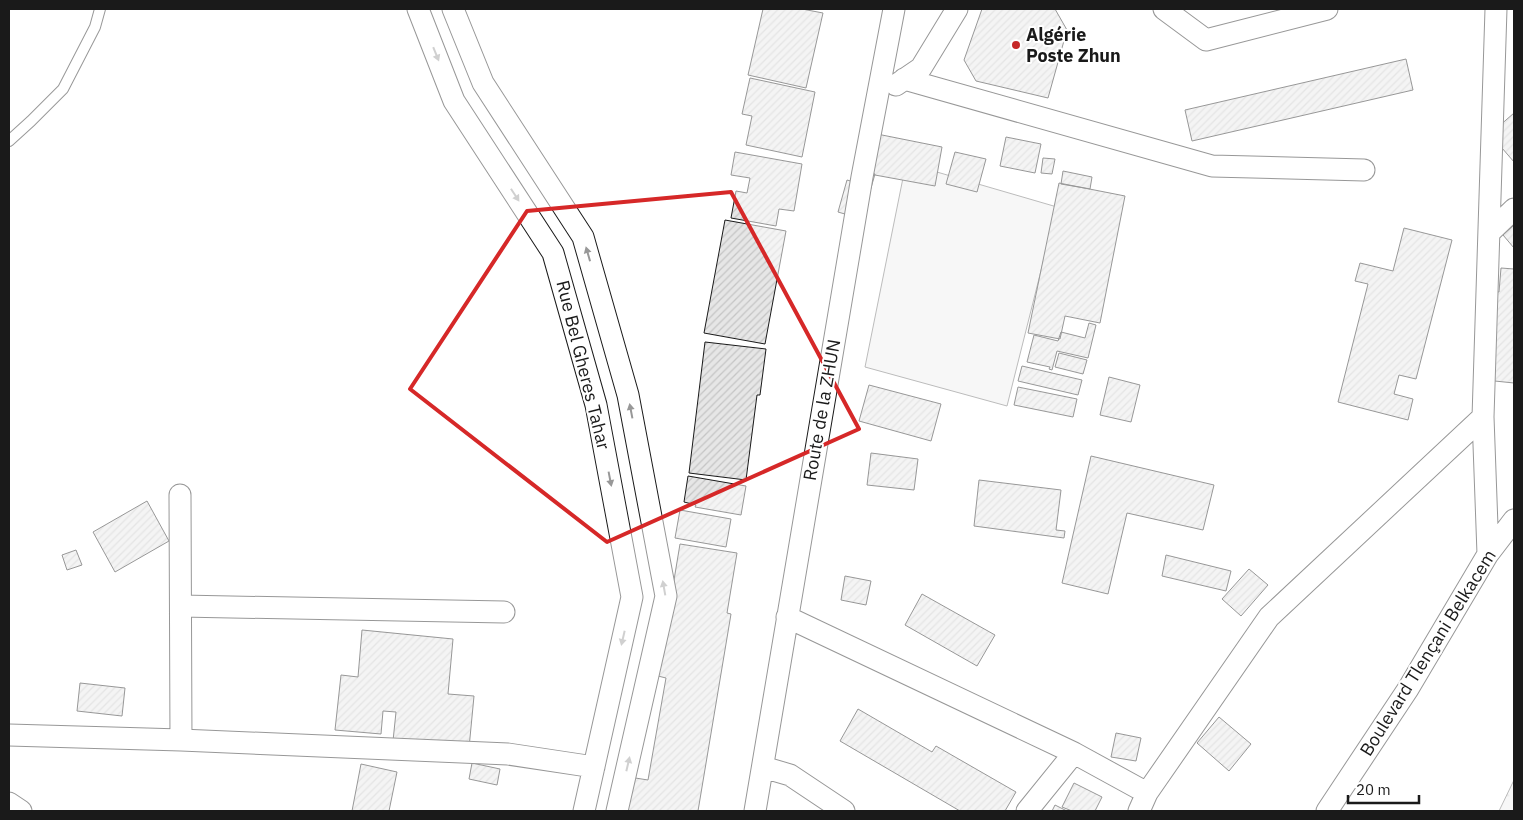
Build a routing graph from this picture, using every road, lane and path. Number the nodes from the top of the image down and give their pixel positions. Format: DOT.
graph roads {
  1 [pos="100,9"];
  2 [pos="418,9"];
  3 [pos="453,9"];
  4 [pos="894,9"];
  5 [pos="957,9"];
  6 [pos="1164,9"];
  7 [pos="1327,9"];
  8 [pos="1496,9"];
  9 [pos="904,79"];
  10 [pos="877,98"];
  11 [pos="9,141"];
  12 [pos="1364,170"];
  13 [pos="1514,209"];
  14 [pos="1488,233"];
  15 [pos="1483,416"];
  16 [pos="180,495"];
  17 [pos="1514,520"];
  18 [pos="1488,554"];
  19 [pos="180,606"];
  20 [pos="504,612"];
  21 [pos="787,617"];
  22 [pos="10,737"];
  23 [pos="181,740"];
  24 [pos="1074,754"];
  25 [pos="594,767"];
  26 [pos="763,767"];
  27 [pos="1143,802"];
  28 [pos="9,803"];
  29 [pos="21,811"];
  30 [pos="584,811"];
  31 [pos="617,811"];
  32 [pos="755,811"];
  33 [pos="844,811"];
  34 [pos="1027,811"];
  35 [pos="1327,811"];
  1 -- 11 [label="lane"];
  2 -- 25 [label="street, Rue Bel Gheres Tahar, one-way"];
  31 -- 3 [label="street, Rue Bel Gheres Tahar, one-way"];
  4 -- 10 [label="street, Route de la ZHUN"];
  5 -- 9 [label="street"];
  6 -- 7 [label="street"];
  8 -- 14 [label="street"];
  9 -- 10 [label="street"];
  9 -- 12 [label="street"];
  10 -- 21 [label="street, Route de la ZHUN"];
  13 -- 14 [label="street"];
  14 -- 15 [label="street"];
  15 -- 18 [label="street"];
  15 -- 27 [label="street"];
  16 -- 19 [label="street"];
  17 -- 18 [label="street, Boulevard Tlençani Belkacem"];
  18 -- 35 [label="street, Boulevard Tlençani Belkacem"];
  19 -- 20 [label="street"];
  19 -- 23 [label="street"];
  21 -- 24 [label="street"];
  21 -- 26 [label="street, Route de la ZHUN"];
  22 -- 23 [label="street"];
  23 -- 25 [label="street"];
  24 -- 27 [label="street"];
  24 -- 34 [label="street"];
  25 -- 30 [label="street, Rue Bel Gheres Tahar"];
  26 -- 32 [label="street, Route de la ZHUN"];
  26 -- 33 [label="street"];
  28 -- 29 [label="street"];
}
